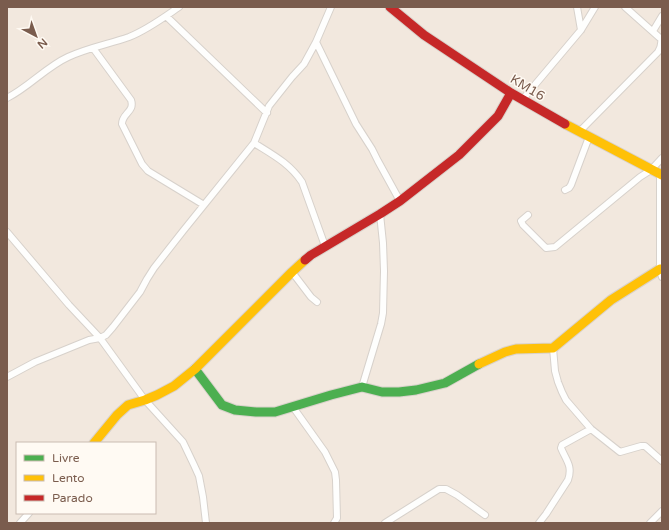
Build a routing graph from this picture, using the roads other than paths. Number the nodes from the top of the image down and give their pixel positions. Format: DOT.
graph roads {
  1 [pos="179,7"];
  2 [pos="331,7"];
  3 [pos="390,7"];
  4 [pos="577,7"];
  5 [pos="595,7"];
  6 [pos="625,7"];
  7 [pos="166,16"];
  8 [pos="662,16"];
  9 [pos="581,30"];
  10 [pos="653,31"];
  11 [pos="316,42"];
  12 [pos="93,48"];
  13 [pos="660,54"];
  14 [pos="511,93"];
  15 [pos="7,98"];
  16 [pos="522,99"];
  17 [pos="267,113"];
  18 [pos="579,132"];
  19 [pos="589,137"];
  20 [pos="254,143"];
  21 [pos="662,158"];
  22 [pos="652,170"];
  23 [pos="661,175"];
  24 [pos="565,190"];
  25 [pos="400,201"];
  26 [pos="204,205"];
  27 [pos="380,214"];
  28 [pos="528,215"];
  29 [pos="7,232"];
  30 [pos="325,246"];
  31 [pos="292,272"];
  32 [pos="661,273"];
  33 [pos="316,302"];
  34 [pos="100,338"];
  35 [pos="553,348"];
  36 [pos="195,369"];
  37 [pos="7,377"];
  38 [pos="362,388"];
  39 [pos="144,400"];
  40 [pos="293,406"];
  41 [pos="591,428"];
  42 [pos="95,442"];
  43 [pos="662,461"];
  44 [pos="662,511"];
  45 [pos="28,514"];
  46 [pos="485,515"];
  47 [pos="20,523"];
  48 [pos="206,523"];
  49 [pos="334,523"];
  50 [pos="386,523"];
  51 [pos="539,523"];
  52 [pos="650,523"];
  1 -- 7 [label="street"];
  2 -- 11 [label="street"];
  3 -- 14 [label="street, KM16"];
  4 -- 9 [label="street"];
  5 -- 9 [label="street"];
  6 -- 10 [label="street"];
  7 -- 12 [label="street"];
  7 -- 17 [label="street"];
  8 -- 10 [label="street"];
  9 -- 16 [label="street"];
  10 -- 13 [label="street"];
  11 -- 17 [label="street"];
  11 -- 25 [label="street"];
  12 -- 15 [label="street"];
  12 -- 26 [label="street"];
  13 -- 18 [label="street"];
  14 -- 16 [label="street, KM16"];
  14 -- 25 [label="street"];
  16 -- 18 [label="street, KM16"];
  17 -- 20 [label="street"];
  18 -- 19 [label="street, KM16"];
  19 -- 22 [label="street, KM16"];
  19 -- 24 [label="street"];
  20 -- 26 [label="street"];
  20 -- 30 [label="street"];
  21 -- 22 [label="street"];
  22 -- 23 [label="street, KM16"];
  22 -- 28 [label="street"];
  23 -- 32 [label="street"];
  25 -- 27 [label="street"];
  26 -- 34 [label="street"];
  27 -- 30 [label="street"];
  27 -- 38 [label="street"];
  29 -- 34 [label="street"];
  30 -- 31 [label="street"];
  31 -- 33 [label="street"];
  31 -- 36 [label="street"];
  32 -- 35 [label="street"];
  34 -- 37 [label="street"];
  34 -- 39 [label="street"];
  35 -- 38 [label="street"];
  35 -- 41 [label="street"];
  36 -- 39 [label="street"];
  36 -- 40 [label="street"];
  38 -- 40 [label="street"];
  39 -- 42 [label="street"];
  39 -- 48 [label="street"];
  40 -- 49 [label="street"];
  41 -- 43 [label="street"];
  41 -- 51 [label="street"];
  44 -- 52 [label="street"];
  45 -- 47 [label="street"];
  46 -- 50 [label="street"];
}
